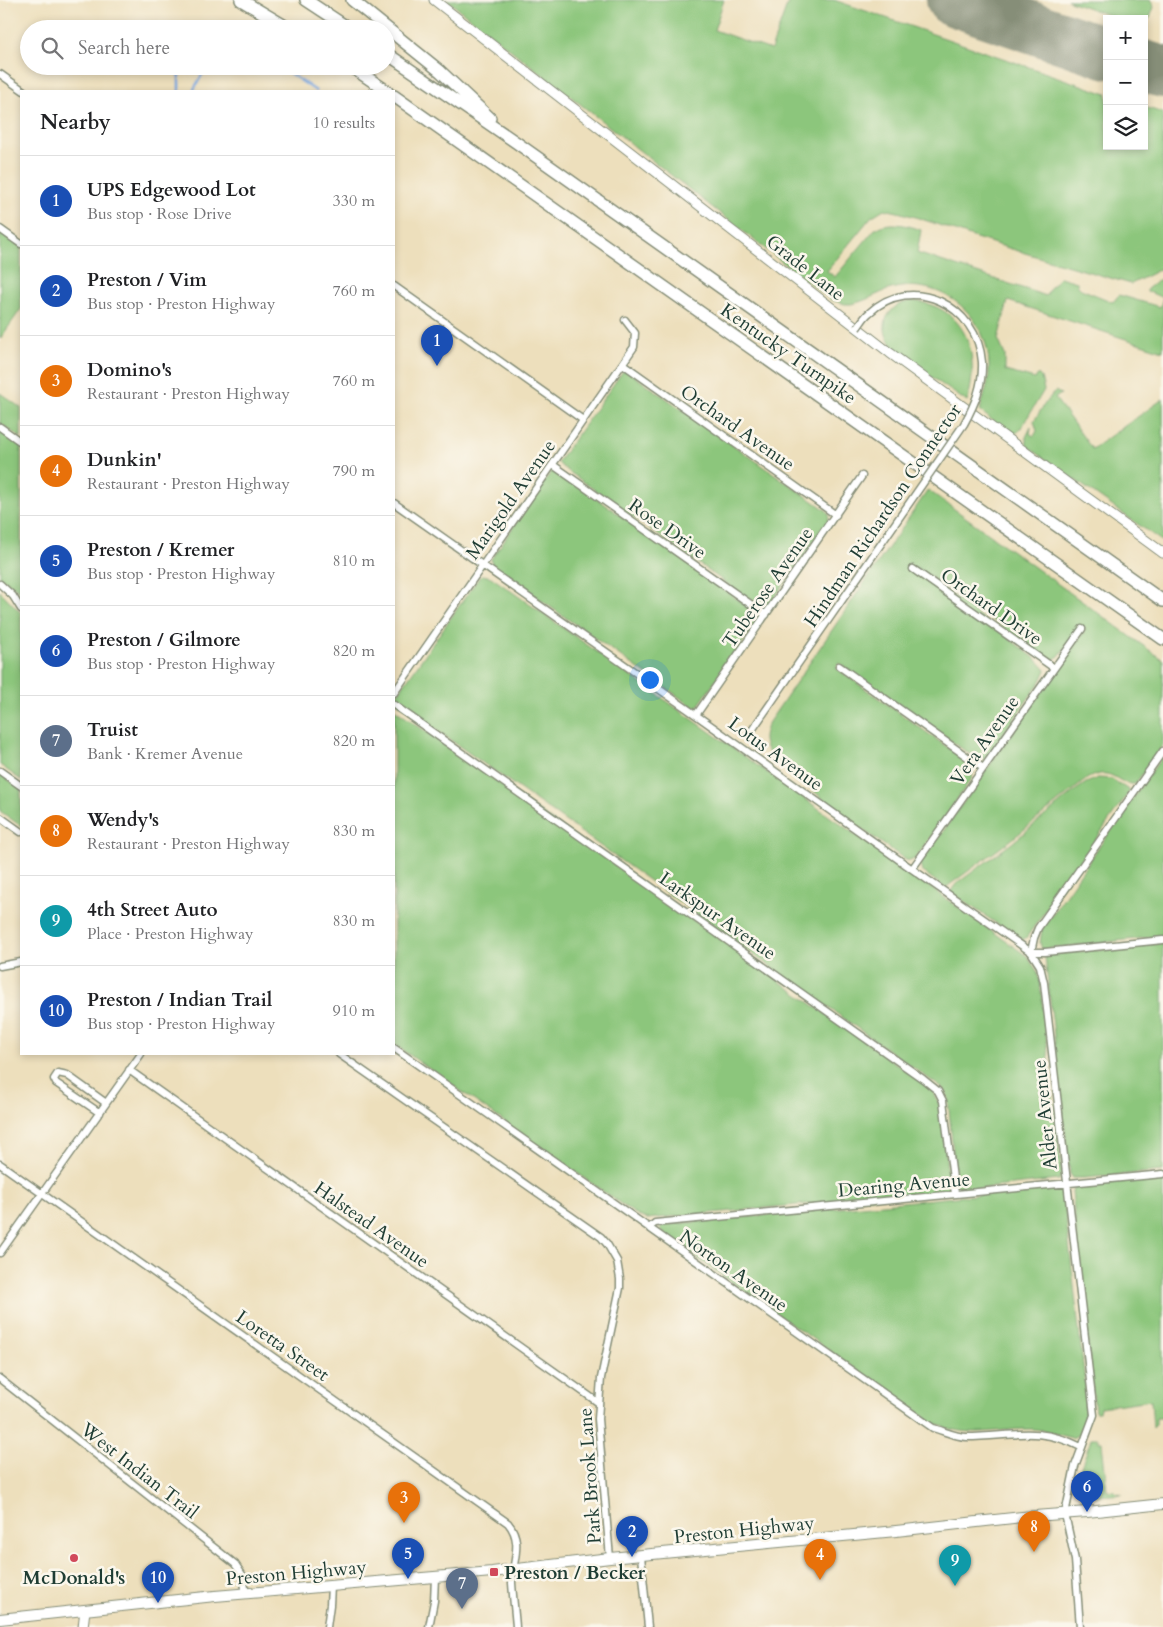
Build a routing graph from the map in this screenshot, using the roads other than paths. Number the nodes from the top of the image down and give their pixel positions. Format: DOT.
graph roads {
  1 [pos="241,0"];
  2 [pos="306,0"];
  3 [pos="352,0"];
  4 [pos="434,0"];
  5 [pos="275,20"];
  6 [pos="336,20"];
  7 [pos="377,20"];
  8 [pos="395,35"];
  9 [pos="395,59"];
  10 [pos="0,74"];
  11 [pos="363,75"];
  12 [pos="23,90"];
  13 [pos="386,90"];
  14 [pos="395,97"];
  15 [pos="517,143"];
  16 [pos="0,229"];
  17 [pos="20,243"];
  18 [pos="395,287"];
  19 [pos="625,320"];
  20 [pos="857,328"];
  21 [pos="622,364"];
  22 [pos="584,420"];
  23 [pos="0,428"];
  24 [pos="20,441"];
  25 [pos="553,465"];
  26 [pos="862,476"];
  27 [pos="395,504"];
  28 [pos="836,514"];
  29 [pos="1163,553"];
  30 [pos="483,566"];
  31 [pos="913,568"];
  32 [pos="0,584"];
  33 [pos="1163,601"];
  34 [pos="20,607"];
  35 [pos="766,615"];
  36 [pos="1082,629"];
  37 [pos="1163,639"];
  38 [pos="839,666"];
  39 [pos="1054,668"];
  40 [pos="395,692"];
  41 [pos="395,706"];
  42 [pos="696,715"];
  43 [pos="741,746"];
  44 [pos="1163,751"];
  45 [pos="983,768"];
  46 [pos="0,772"];
  47 [pos="20,785"];
  48 [pos="0,817"];
  49 [pos="20,831"];
  50 [pos="912,869"];
  51 [pos="1163,940"];
  52 [pos="1031,952"];
  53 [pos="20,962"];
  54 [pos="0,966"];
  55 [pos="395,1049"];
  56 [pos="140,1055"];
  57 [pos="340,1055"];
  58 [pos="129,1070"];
  59 [pos="106,1103"];
  60 [pos="100,1113"];
  61 [pos="0,1164"];
  62 [pos="1163,1174"];
  63 [pos="1066,1183"];
  64 [pos="42,1193"];
  65 [pos="955,1194"];
  66 [pos="649,1228"];
  67 [pos="0,1253"];
  68 [pos="0,1379"];
  69 [pos="599,1403"];
  70 [pos="1081,1447"];
  71 [pos="1163,1504"];
  72 [pos="1065,1514"];
  73 [pos="641,1556"];
  74 [pos="610,1558"];
  75 [pos="514,1568"];
  76 [pos="435,1577"];
  77 [pos="331,1586"];
  78 [pos="246,1594"];
  79 [pos="85,1610"];
  80 [pos="0,1619"];
  81 [pos="83,1627"];
  82 [pos="327,1627"];
  83 [pos="429,1627"];
  84 [pos="516,1627"];
  85 [pos="648,1627"];
  86 [pos="1080,1627"];
  1 -- 5 [label="highway"];
  2 -- 6 [label="highway"];
  3 -- 7 [label="highway"];
  4 -- 20 [label="main road, Grade Lane"];
  8 -- 15 [label="highway"];
  9 -- 15 [label="highway"];
  10 -- 12 [label="street"];
  11 -- 13 [label="highway"];
  14 -- 37 [label="highway, Kentucky Turnpike"];
  15 -- 33 [label="highway"];
  16 -- 17 [label="street"];
  18 -- 22 [label="street"];
  19 -- 21 [label="street, Marigold Avenue"];
  20 -- 29 [label="main road, Grade Lane"];
  20 -- 43 [label="street, Hindman Richardson Connector, bridge"];
  21 -- 22 [label="street, Marigold Avenue"];
  21 -- 28 [label="street, Orchard Avenue"];
  22 -- 25 [label="street, Marigold Avenue"];
  23 -- 24 [label="street"];
  25 -- 30 [label="street, Marigold Avenue"];
  25 -- 35 [label="street, Rose Drive"];
  26 -- 28 [label="street, Tuberose Avenue"];
  27 -- 30 [label="street, Lotus Avenue"];
  28 -- 35 [label="street, Tuberose Avenue"];
  30 -- 40 [label="street, Marigold Avenue"];
  30 -- 42 [label="street, Lotus Avenue"];
  31 -- 39 [label="street, Orchard Drive"];
  32 -- 34 [label="street"];
  35 -- 42 [label="street, Tuberose Avenue"];
  36 -- 39 [label="street, Vera Avenue"];
  38 -- 45 [label="street"];
  39 -- 45 [label="street, Vera Avenue"];
  41 -- 65 [label="street, Larkspur Avenue"];
  42 -- 43 [label="street, Lotus Avenue"];
  43 -- 50 [label="street, Lotus Avenue"];
  44 -- 52 [label="street"];
  45 -- 50 [label="street, Vera Avenue"];
  46 -- 47 [label="street"];
  48 -- 49 [label="street"];
  50 -- 52 [label="street, Lotus Avenue"];
  51 -- 52 [label="street"];
  52 -- 63 [label="street, Alder Avenue"];
  53 -- 54 [label="street"];
  55 -- 66 [label="street, Norton Avenue"];
  56 -- 58 [label="street"];
  57 -- 69 [label="street, Park Brook Lane"];
  58 -- 59 [label="street"];
  58 -- 69 [label="street, Halstead Avenue"];
  59 -- 60 [label="street"];
  59 -- 60 [label="street"];
  60 -- 64 [label="street"];
  61 -- 64 [label="street, Loretta Street"];
  62 -- 63 [label="street, Dearing Avenue"];
  63 -- 65 [label="street, Dearing Avenue"];
  63 -- 70 [label="street, Alder Avenue"];
  64 -- 67 [label="street"];
  64 -- 75 [label="street, Loretta Street"];
  65 -- 66 [label="street, Dearing Avenue"];
  66 -- 70 [label="street, Norton Avenue"];
  68 -- 78 [label="street, West Indian Trail"];
  69 -- 74 [label="street, Park Brook Lane"];
  70 -- 72 [label="street, Alder Avenue"];
  71 -- 72 [label="main road, Preston Highway"];
  72 -- 73 [label="main road, Preston Highway"];
  72 -- 86 [label="street"];
  73 -- 74 [label="main road, Preston Highway"];
  73 -- 85 [label="street"];
  74 -- 75 [label="main road, Preston Highway"];
  75 -- 76 [label="main road, Preston Highway"];
  75 -- 84 [label="street, Loretta Street"];
  76 -- 77 [label="main road, Preston Highway"];
  76 -- 83 [label="street"];
  77 -- 78 [label="main road, Preston Highway"];
  77 -- 82 [label="street"];
  78 -- 79 [label="main road, Preston Highway"];
  79 -- 80 [label="main road, Preston Highway"];
  79 -- 81 [label="main road"];
}
